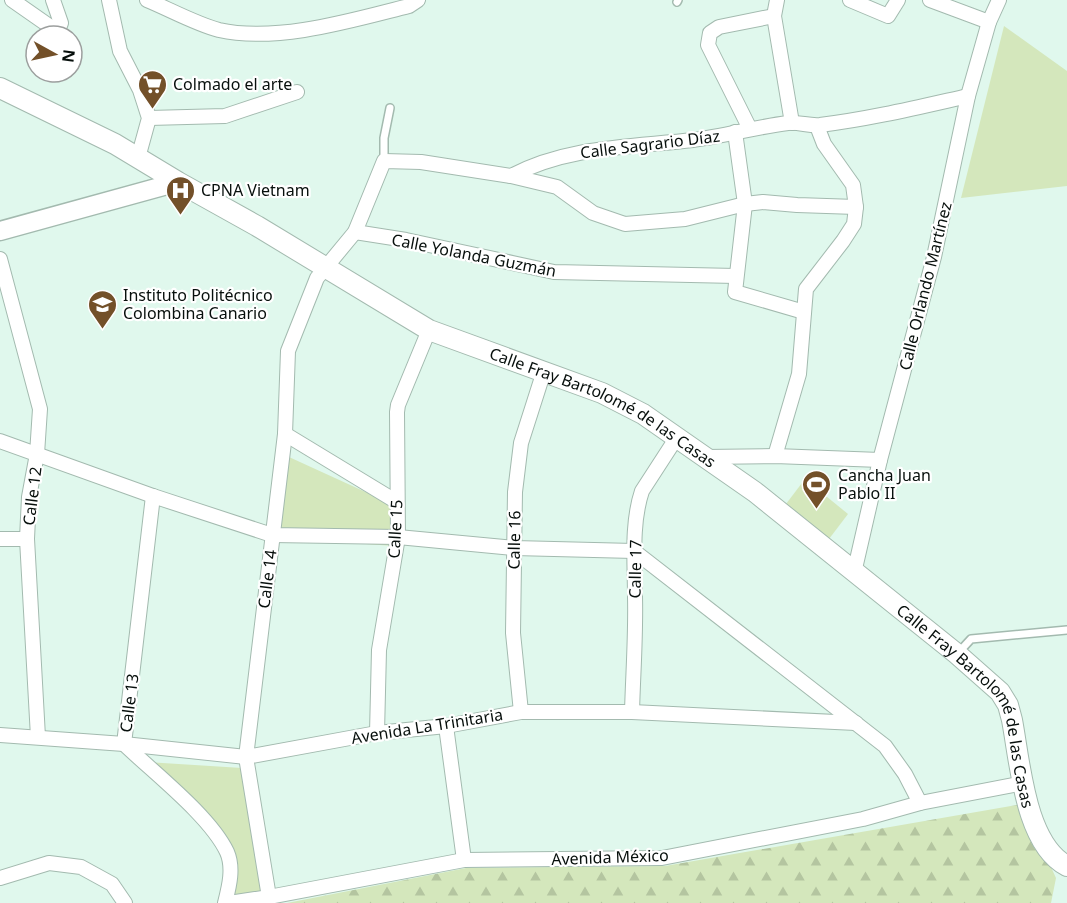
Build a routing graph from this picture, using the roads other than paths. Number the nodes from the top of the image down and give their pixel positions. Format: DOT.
graph roads {
  1 [pos="12,0"];
  2 [pos="53,0"];
  3 [pos="109,0"];
  4 [pos="147,0"];
  5 [pos="418,0"];
  6 [pos="777,0"];
  7 [pos="850,0"];
  8 [pos="898,0"];
  9 [pos="930,0"];
  10 [pos="999,0"];
  11 [pos="774,16"];
  12 [pos="989,22"];
  13 [pos="0,88"];
  14 [pos="297,92"];
  15 [pos="968,96"];
  16 [pos="390,108"];
  17 [pos="149,118"];
  18 [pos="792,123"];
  19 [pos="817,126"];
  20 [pos="750,129"];
  21 [pos="735,132"];
  22 [pos="138,158"];
  23 [pos="384,161"];
  24 [pos="511,176"];
  25 [pos="178,182"];
  26 [pos="745,204"];
  27 [pos="856,207"];
  28 [pos="0,231"];
  29 [pos="355,232"];
  30 [pos="0,259"];
  31 [pos="327,268"];
  32 [pos="736,276"];
  33 [pos="804,312"];
  34 [pos="429,330"];
  35 [pos="544,371"];
  36 [pos="285,434"];
  37 [pos="677,437"];
  38 [pos="0,441"];
  39 [pos="37,454"];
  40 [pos="775,456"];
  41 [pos="705,457"];
  42 [pos="880,460"];
  43 [pos="153,496"];
  44 [pos="397,502"];
  45 [pos="272,535"];
  46 [pos="398,537"];
  47 [pos="0,539"];
  48 [pos="27,539"];
  49 [pos="514,548"];
  50 [pos="634,551"];
  51 [pos="854,573"];
  52 [pos="1067,630"];
  53 [pos="957,654"];
  54 [pos="521,712"];
  55 [pos="632,712"];
  56 [pos="856,723"];
  57 [pos="446,726"];
  58 [pos="377,733"];
  59 [pos="0,735"];
  60 [pos="38,737"];
  61 [pos="124,744"];
  62 [pos="246,757"];
  63 [pos="1024,783"];
  64 [pos="920,803"];
  65 [pos="464,860"];
  66 [pos="1067,866"];
  67 [pos="0,878"];
  68 [pos="269,897"];
  69 [pos="125,903"];
  70 [pos="227,903"];
  1 -- 2 [label="street"];
  3 -- 17 [label="street"];
  4 -- 5 [label="street"];
  6 -- 11 [label="street"];
  7 -- 8 [label="street"];
  9 -- 12 [label="street"];
  10 -- 12 [label="street, Calle Orlando Martínez"];
  11 -- 18 [label="street"];
  11 -- 20 [label="street"];
  12 -- 15 [label="street, Calle Orlando Martínez"];
  13 -- 22 [label="main road, Calle Fray Bartolomé de las Casas"];
  14 -- 17 [label="street"];
  15 -- 19 [label="street, Calle Sagrario Díaz"];
  15 -- 42 [label="street, Calle Orlando Martínez"];
  16 -- 23 [label="lane"];
  17 -- 22 [label="street"];
  18 -- 19 [label="street, Calle Sagrario Díaz"];
  18 -- 20 [label="street, Calle Sagrario Díaz"];
  19 -- 27 [label="street"];
  20 -- 21 [label="street, Calle Sagrario Díaz"];
  21 -- 24 [label="street, Calle Sagrario Díaz"];
  21 -- 26 [label="street"];
  22 -- 25 [label="main road, Calle Fray Bartolomé de las Casas"];
  23 -- 24 [label="street"];
  23 -- 29 [label="street"];
  24 -- 26 [label="street"];
  25 -- 28 [label="street"];
  25 -- 31 [label="main road, Calle Fray Bartolomé de las Casas"];
  26 -- 27 [label="street"];
  26 -- 32 [label="street"];
  27 -- 33 [label="street"];
  29 -- 31 [label="street"];
  29 -- 32 [label="street, Calle Yolanda Guzmán"];
  30 -- 39 [label="street, Calle 12"];
  31 -- 34 [label="main road, Calle Fray Bartolomé de las Casas"];
  31 -- 36 [label="street, Calle 14"];
  32 -- 33 [label="street"];
  33 -- 40 [label="street"];
  34 -- 35 [label="main road, Calle Fray Bartolomé de las Casas"];
  34 -- 44 [label="street, Calle 15"];
  35 -- 37 [label="main road, Calle Fray Bartolomé de las Casas"];
  35 -- 49 [label="street, Calle 16"];
  36 -- 44 [label="street"];
  36 -- 45 [label="street, Calle 14"];
  37 -- 41 [label="main road, Calle Fray Bartolomé de las Casas"];
  37 -- 50 [label="street, Calle 17"];
  38 -- 39 [label="street"];
  39 -- 43 [label="street"];
  39 -- 48 [label="street, Calle 12"];
  40 -- 41 [label="street"];
  40 -- 42 [label="street"];
  41 -- 51 [label="main road, Calle Fray Bartolomé de las Casas"];
  42 -- 51 [label="street, Calle Orlando Martínez"];
  43 -- 45 [label="street"];
  43 -- 61 [label="street, Calle 13"];
  44 -- 46 [label="street, Calle 15"];
  45 -- 46 [label="street"];
  45 -- 62 [label="street, Calle 14"];
  46 -- 49 [label="street"];
  46 -- 58 [label="street, Calle 15"];
  47 -- 48 [label="street"];
  48 -- 60 [label="street, Calle 12"];
  49 -- 50 [label="street"];
  49 -- 54 [label="street, Calle 16"];
  50 -- 55 [label="street, Calle 17"];
  50 -- 56 [label="street"];
  51 -- 53 [label="main road, Calle Fray Bartolomé de las Casas"];
  52 -- 53 [label="lane"];
  53 -- 63 [label="main road, Calle Fray Bartolomé de las Casas"];
  54 -- 55 [label="street, Avenida La Trinitaria"];
  54 -- 57 [label="street, Avenida La Trinitaria"];
  55 -- 56 [label="street, Avenida La Trinitaria"];
  56 -- 64 [label="street"];
  57 -- 58 [label="street, Avenida La Trinitaria"];
  57 -- 65 [label="street"];
  58 -- 62 [label="street, Avenida La Trinitaria"];
  59 -- 60 [label="street, Avenida La Trinitaria"];
  60 -- 61 [label="street, Avenida La Trinitaria"];
  61 -- 62 [label="street, Avenida La Trinitaria"];
  61 -- 70 [label="street, Calle 13"];
  62 -- 68 [label="street, Calle 14"];
  63 -- 64 [label="street, Avenida México"];
  63 -- 66 [label="main road, Calle Fray Bartolomé de las Casas"];
  64 -- 65 [label="street, Avenida México"];
  65 -- 68 [label="street, Avenida México"];
  67 -- 69 [label="street"];
  68 -- 70 [label="street, Avenida México"];
}
